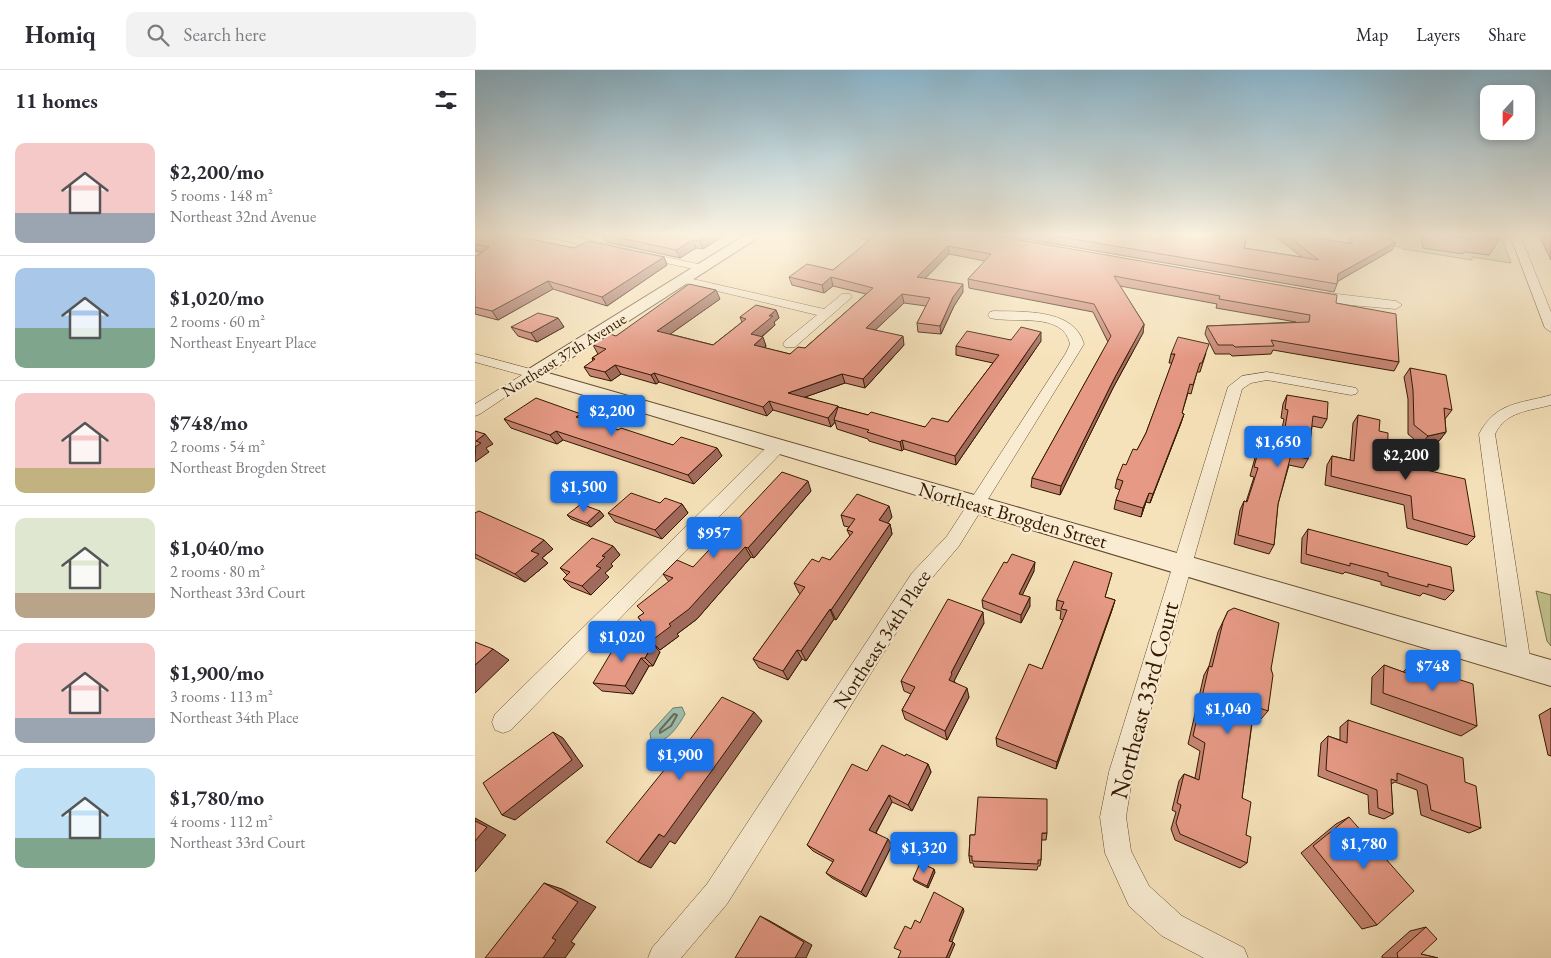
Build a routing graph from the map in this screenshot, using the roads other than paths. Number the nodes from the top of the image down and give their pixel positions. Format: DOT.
graph roads {
  1 [pos="690,276"];
  2 [pos="1531,276"];
  3 [pos="684,280"];
  4 [pos="1302,293"];
  5 [pos="846,297"];
  6 [pos="1396,305"];
  7 [pos="826,313"];
  8 [pos="995,315"];
  9 [pos="1551,328"];
  10 [pos="790,344"];
  11 [pos="475,358"];
  12 [pos="533,374"];
  13 [pos="1351,391"];
  14 [pos="1551,400"];
  15 [pos="475,410"];
  16 [pos="778,446"];
  17 [pos="976,504"];
  18 [pos="1182,565"];
  19 [pos="1519,664"];
  20 [pos="1551,673"];
  21 [pos="503,722"];
  22 [pos="662,958"];
  23 [pos="1234,958"];
  1 -- 3 [label="street, Northeast 37th Avenue"];
  2 -- 9 [label="street"];
  3 -- 7 [label="street"];
  3 -- 12 [label="street, Northeast 37th Avenue"];
  4 -- 6 [label="street"];
  5 -- 7 [label="street"];
  7 -- 10 [label="street"];
  8 -- 17 [label="street, Northeast 34th Place"];
  11 -- 12 [label="street, Northeast Brogden Street"];
  12 -- 15 [label="street, Northeast 37th Avenue"];
  12 -- 16 [label="street, Northeast Brogden Street"];
  13 -- 18 [label="street, Northeast 33rd Court"];
  14 -- 19 [label="street"];
  16 -- 17 [label="street, Northeast Brogden Street"];
  16 -- 21 [label="street"];
  17 -- 18 [label="street, Northeast Brogden Street"];
  17 -- 22 [label="street, Northeast 34th Place"];
  18 -- 19 [label="street, Northeast Brogden Street"];
  18 -- 23 [label="street, Northeast 33rd Court"];
  19 -- 20 [label="street, Northeast Brogden Street"];
}
